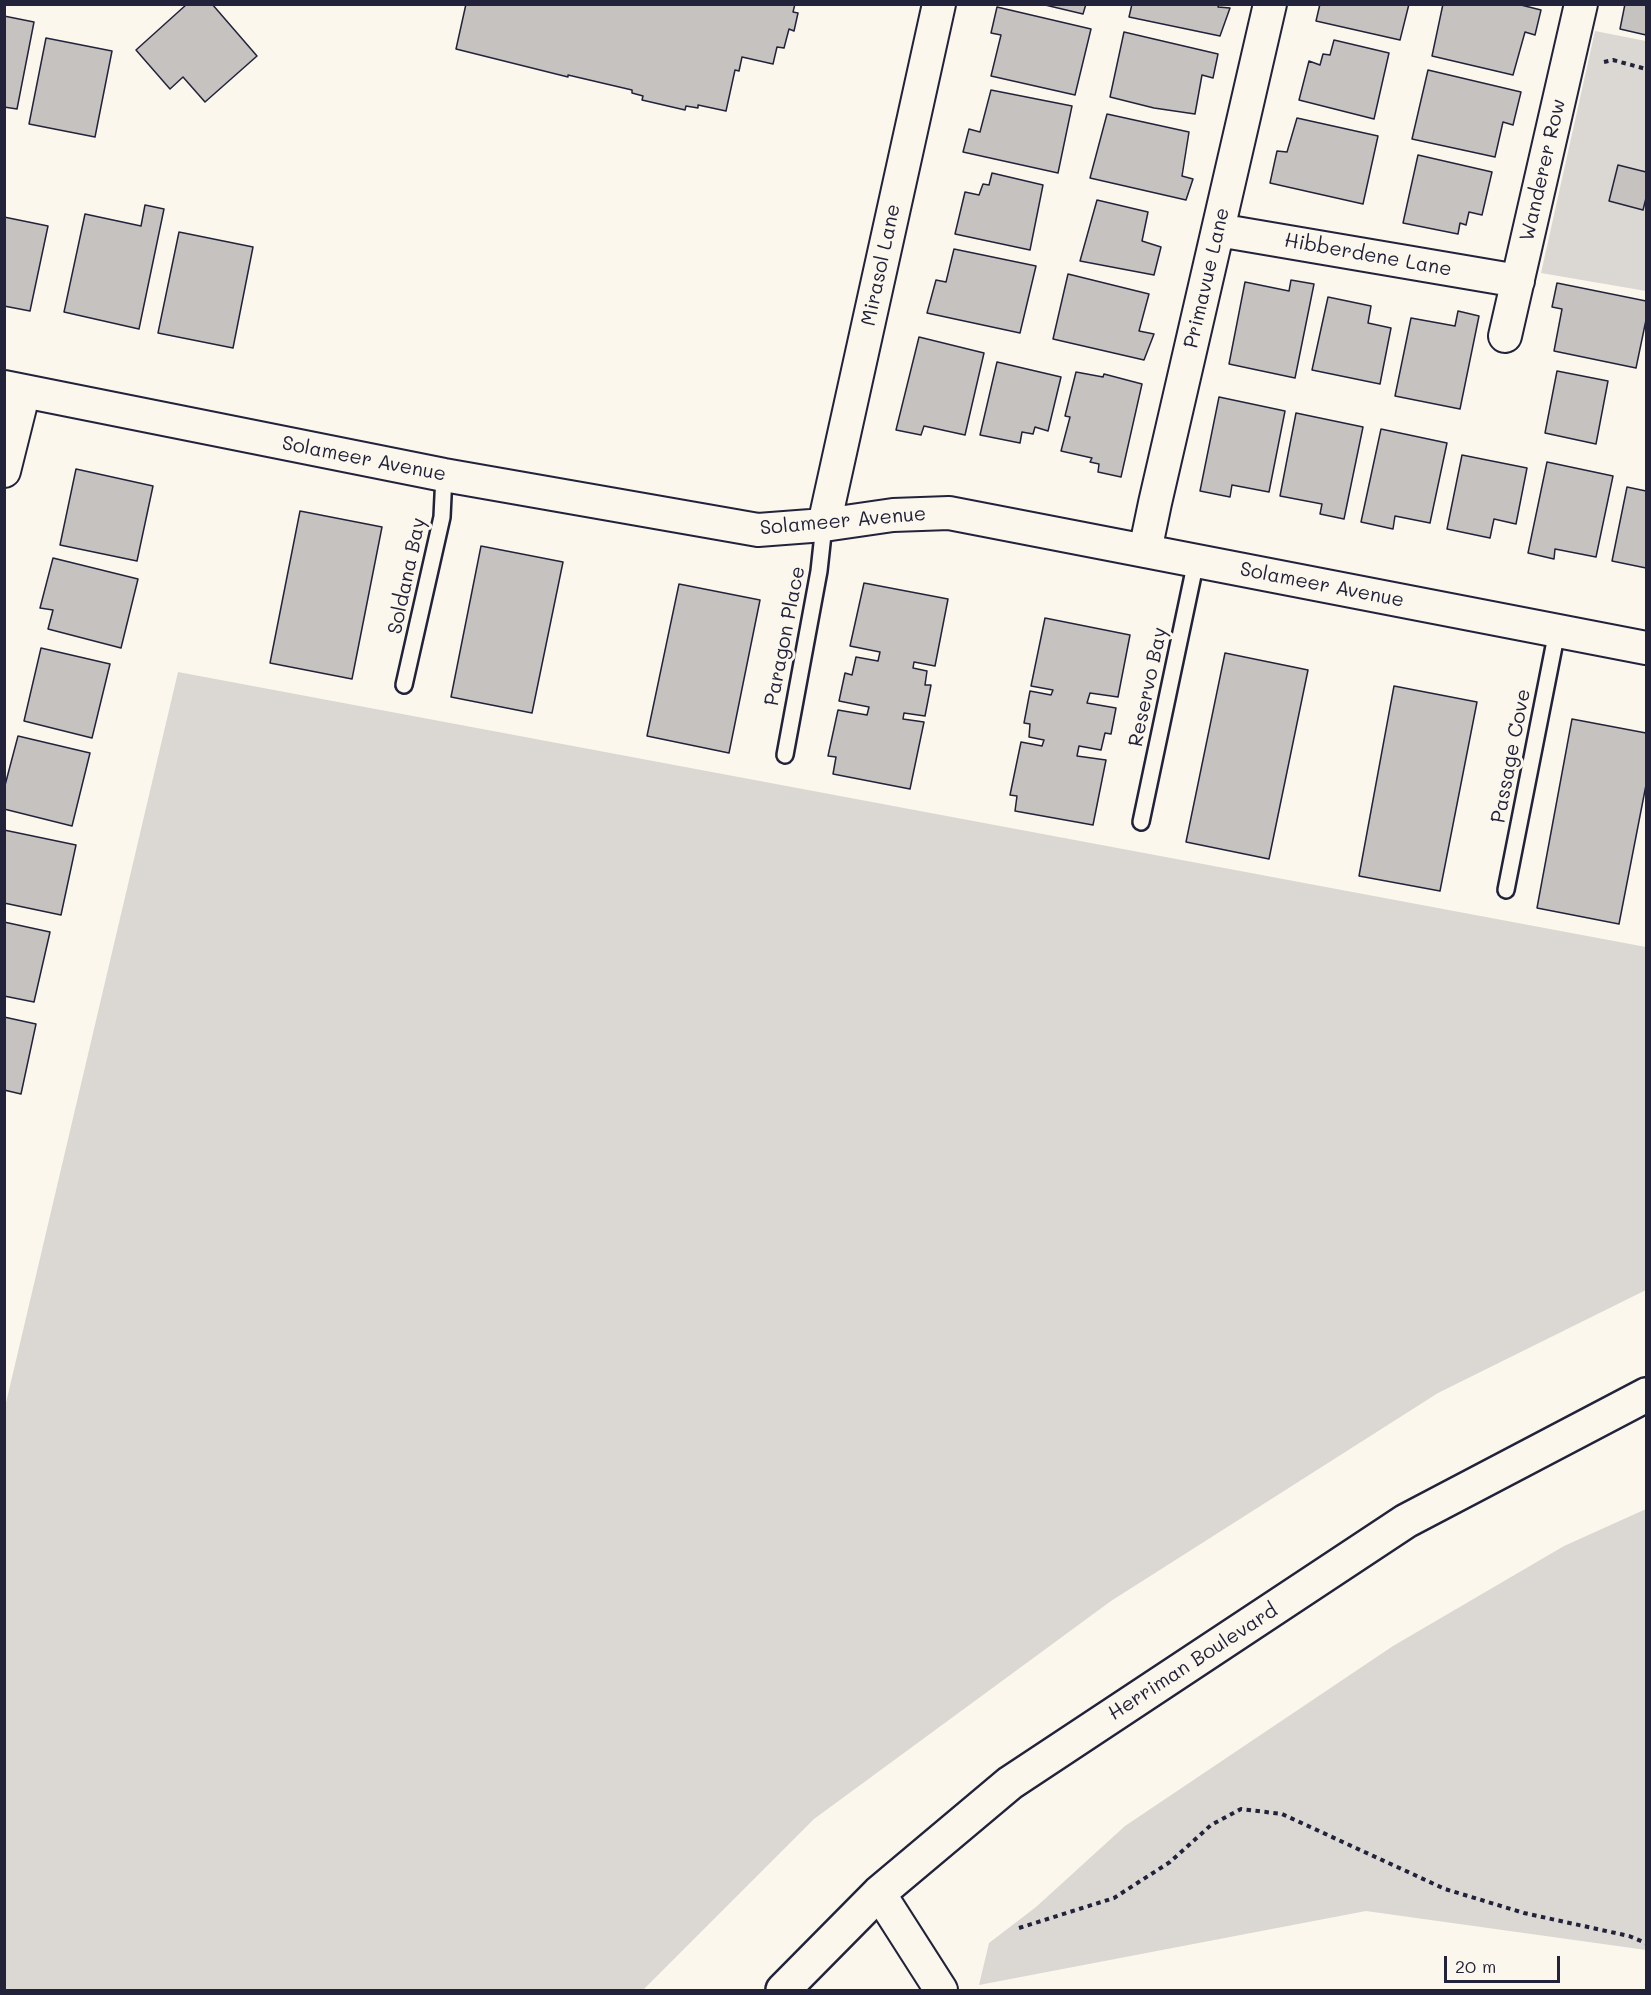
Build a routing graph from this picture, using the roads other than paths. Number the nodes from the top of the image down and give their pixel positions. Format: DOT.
graph roads {
  1 [pos="939,4"];
  2 [pos="1270,4"];
  3 [pos="1581,4"];
  4 [pos="1218,230"];
  5 [pos="1518,281"];
  6 [pos="1505,336"];
  7 [pos="14,389"];
  8 [pos="4,471"];
  9 [pos="444,475"];
  10 [pos="824,525"];
  11 [pos="1145,551"];
  12 [pos="1196,561"];
  13 [pos="1557,631"];
  14 [pos="1647,648"];
  15 [pos="404,685"];
  16 [pos="785,755"];
  17 [pos="1141,822"];
  18 [pos="1506,890"];
  19 [pos="1647,1395"];
  20 [pos="879,1893"];
  21 [pos="783,1990"];
  22 [pos="941,1990"];
  1 -- 10 [label="street, Mirasol Lane"];
  2 -- 4 [label="street, Primavue Lane"];
  3 -- 5 [label="street, Wanderer Row"];
  4 -- 5 [label="street, Hibberdene Lane"];
  4 -- 11 [label="street, Primavue Lane"];
  5 -- 6 [label="street, Wanderer Row"];
  7 -- 8 [label="street"];
  7 -- 9 [label="street, Solameer Avenue"];
  9 -- 10 [label="street, Solameer Avenue"];
  9 -- 15 [label="lane, Soldana Bay"];
  10 -- 11 [label="street, Solameer Avenue"];
  10 -- 16 [label="lane, Paragon Place"];
  11 -- 12 [label="street, Solameer Avenue"];
  12 -- 13 [label="street, Solameer Avenue"];
  12 -- 17 [label="lane, Reservo Bay"];
  13 -- 14 [label="street, Solameer Avenue"];
  13 -- 18 [label="lane, Passage Cove"];
  19 -- 20 [label="main road, Herriman Boulevard"];
  20 -- 21 [label="main road, Herriman Boulevard"];
  20 -- 22 [label="street"];
}
